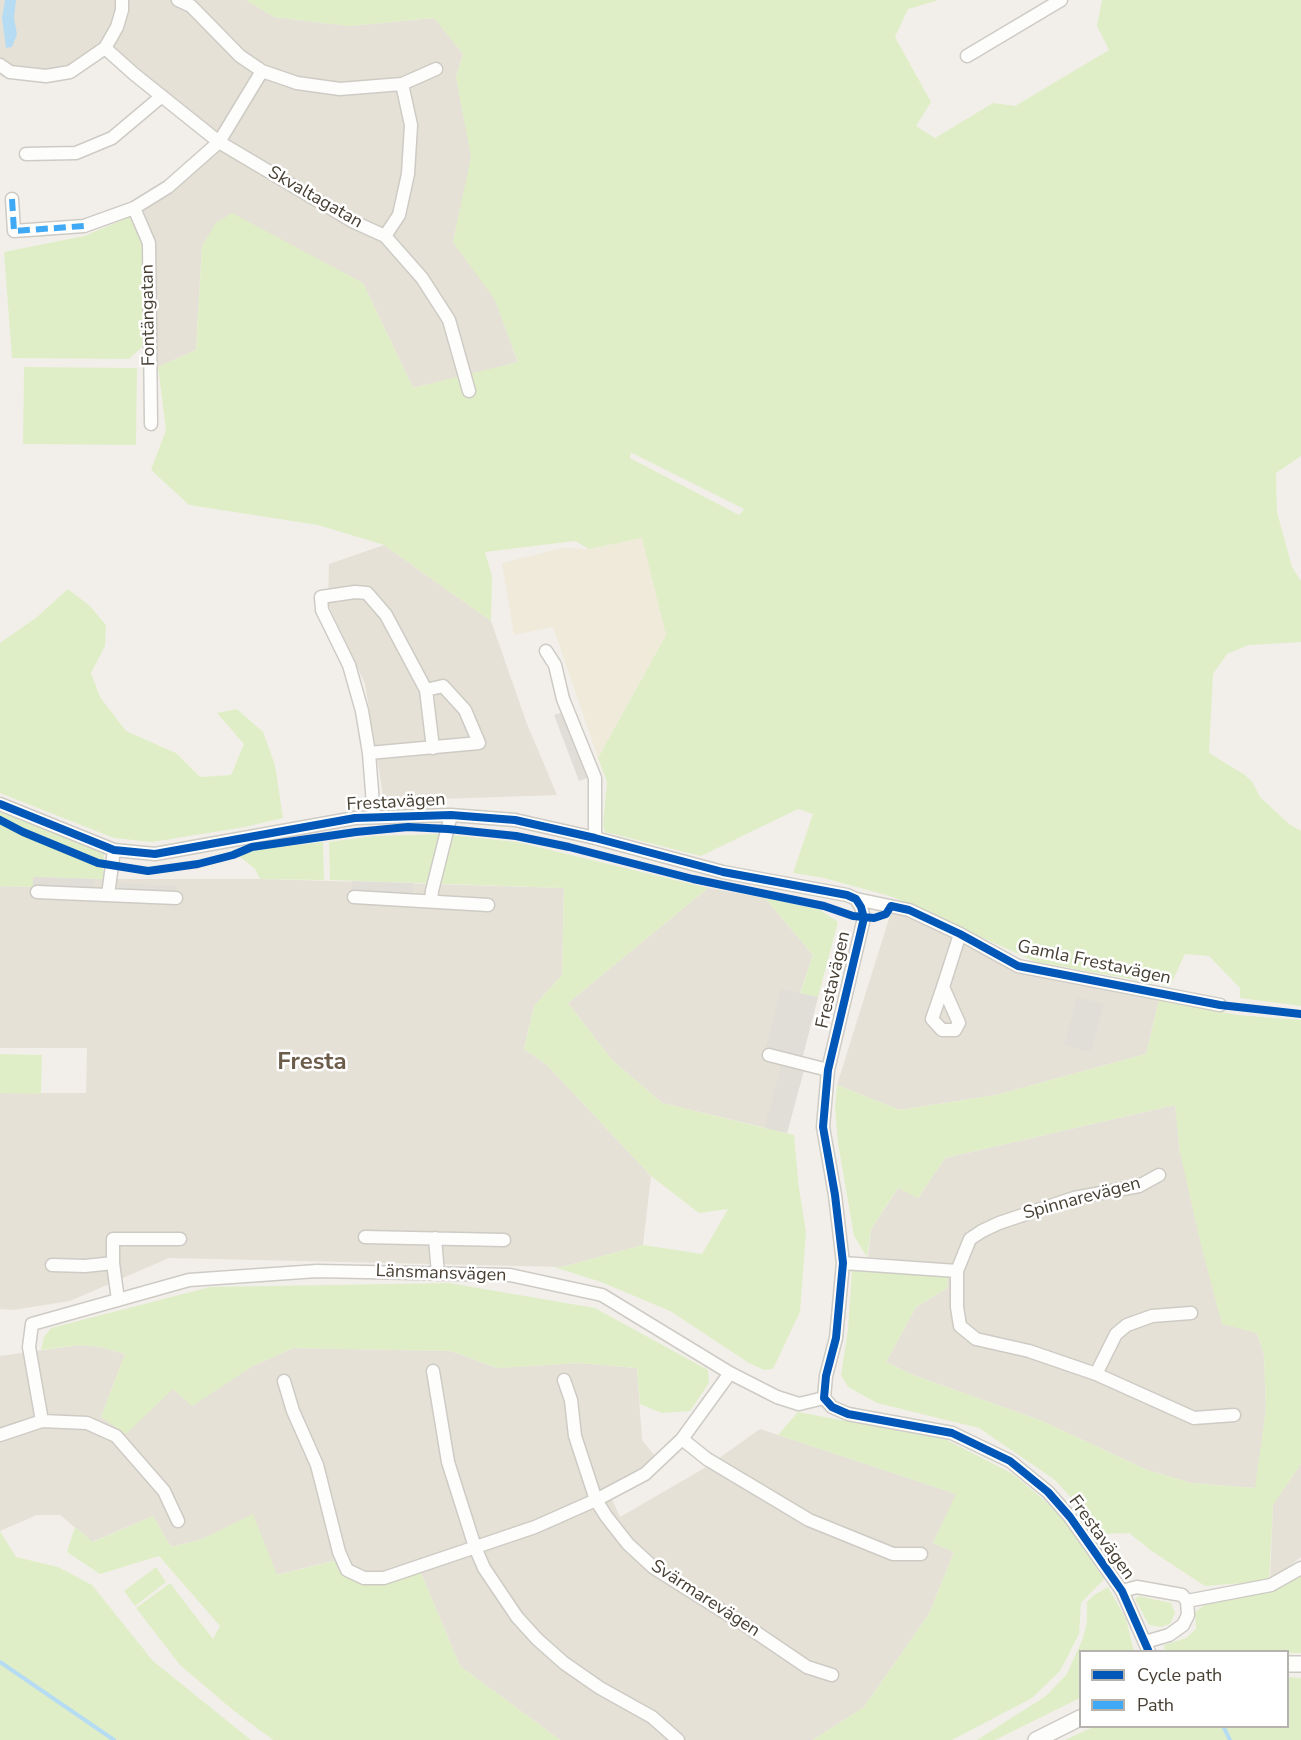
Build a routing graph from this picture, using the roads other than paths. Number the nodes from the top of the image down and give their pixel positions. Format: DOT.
graph roads {
  1 [pos="122,0"];
  2 [pos="178,0"];
  3 [pos="1061,0"];
  4 [pos="105,48"];
  5 [pos="967,56"];
  6 [pos="0,66"];
  7 [pos="436,69"];
  8 [pos="262,71"];
  9 [pos="402,84"];
  10 [pos="162,96"];
  11 [pos="219,142"];
  12 [pos="26,154"];
  13 [pos="12,199"];
  14 [pos="134,208"];
  15 [pos="385,236"];
  16 [pos="470,391"];
  17 [pos="151,424"];
  18 [pos="546,651"];
  19 [pos="426,690"];
  20 [pos="433,748"];
  21 [pos="369,753"];
  22 [pos="0,804"];
  23 [pos="451,815"];
  24 [pos="374,817"];
  25 [pos="595,838"];
  26 [pos="114,850"];
  27 [pos="37,892"];
  28 [pos="108,895"];
  29 [pos="354,897"];
  30 [pos="176,898"];
  31 [pos="856,899"];
  32 [pos="431,902"];
  33 [pos="488,904"];
  34 [pos="960,934"];
  35 [pos="943,987"];
  36 [pos="1220,1005"];
  37 [pos="769,1055"];
  38 [pos="828,1070"];
  39 [pos="1159,1175"];
  40 [pos="365,1237"];
  41 [pos="435,1238"];
  42 [pos="180,1239"];
  43 [pos="504,1240"];
  44 [pos="113,1263"];
  45 [pos="843,1263"];
  46 [pos="52,1265"];
  47 [pos="957,1271"];
  48 [pos="438,1274"];
  49 [pos="118,1300"];
  50 [pos="1191,1313"];
  51 [pos="433,1371"];
  52 [pos="730,1372"];
  53 [pos="1096,1374"];
  54 [pos="564,1380"];
  55 [pos="284,1381"];
  56 [pos="824,1398"];
  57 [pos="1234,1415"];
  58 [pos="42,1421"];
  59 [pos="0,1435"];
  60 [pos="682,1439"];
  61 [pos="596,1500"];
  62 [pos="178,1521"];
  63 [pos="475,1547"];
  64 [pos="921,1554"];
  65 [pos="1301,1568"];
  66 [pos="1122,1591"];
  67 [pos="1187,1602"];
  68 [pos="1147,1647"];
  69 [pos="832,1675"];
  70 [pos="1079,1718"];
  71 [pos="678,1740"];
  72 [pos="1036,1740"];
  1 -- 4 [label="street"];
  2 -- 8 [label="street"];
  3 -- 5 [label="street"];
  4 -- 6 [label="street"];
  4 -- 10 [label="street, Skvaltagatan"];
  7 -- 9 [label="street"];
  8 -- 9 [label="street"];
  8 -- 11 [label="street"];
  9 -- 15 [label="street"];
  10 -- 11 [label="street, Skvaltagatan"];
  10 -- 12 [label="street"];
  11 -- 14 [label="street"];
  11 -- 15 [label="street, Skvaltagatan"];
  13 -- 14 [label="street"];
  14 -- 17 [label="street, Fontängatan"];
  15 -- 16 [label="street, Skvaltagatan"];
  18 -- 25 [label="street"];
  19 -- 20 [label="street"];
  19 -- 20 [label="street"];
  19 -- 21 [label="street"];
  20 -- 21 [label="street"];
  21 -- 24 [label="street"];
  22 -- 26 [label="street, Frestavägen"];
  23 -- 24 [label="street, Frestavägen"];
  23 -- 25 [label="street, Frestavägen"];
  23 -- 32 [label="street"];
  24 -- 26 [label="street, Frestavägen"];
  25 -- 31 [label="street, Frestavägen"];
  26 -- 28 [label="street"];
  27 -- 28 [label="street"];
  28 -- 30 [label="street"];
  29 -- 32 [label="street"];
  31 -- 34 [label="street, Gamla Frestavägen"];
  31 -- 38 [label="street, Frestavägen"];
  32 -- 33 [label="street"];
  34 -- 35 [label="street"];
  34 -- 36 [label="street, Gamla Frestavägen"];
  37 -- 38 [label="street"];
  38 -- 45 [label="street, Frestavägen"];
  39 -- 47 [label="street, Spinnarevägen"];
  40 -- 41 [label="street"];
  41 -- 43 [label="street"];
  41 -- 48 [label="street"];
  42 -- 44 [label="street"];
  44 -- 46 [label="street"];
  44 -- 49 [label="street"];
  45 -- 47 [label="street"];
  45 -- 56 [label="street, Frestavägen"];
  47 -- 53 [label="street, Spinnarevägen"];
  48 -- 49 [label="street, Länsmansvägen"];
  48 -- 52 [label="street, Länsmansvägen"];
  49 -- 58 [label="street, Länsmansvägen"];
  50 -- 53 [label="street"];
  51 -- 63 [label="street"];
  52 -- 56 [label="street, Länsmansvägen"];
  52 -- 60 [label="street"];
  53 -- 57 [label="street, Spinnarevägen"];
  54 -- 61 [label="street, Svärmarevägen"];
  55 -- 63 [label="street"];
  56 -- 66 [label="street, Frestavägen"];
  58 -- 59 [label="street"];
  58 -- 62 [label="street"];
  60 -- 61 [label="street"];
  60 -- 64 [label="street"];
  61 -- 63 [label="street"];
  61 -- 69 [label="street, Svärmarevägen"];
  63 -- 71 [label="street"];
  65 -- 67 [label="street"];
  66 -- 67 [label="street"];
  66 -- 68 [label="street, Frestavägen"];
  67 -- 68 [label="street"];
  70 -- 72 [label="street"];
}
